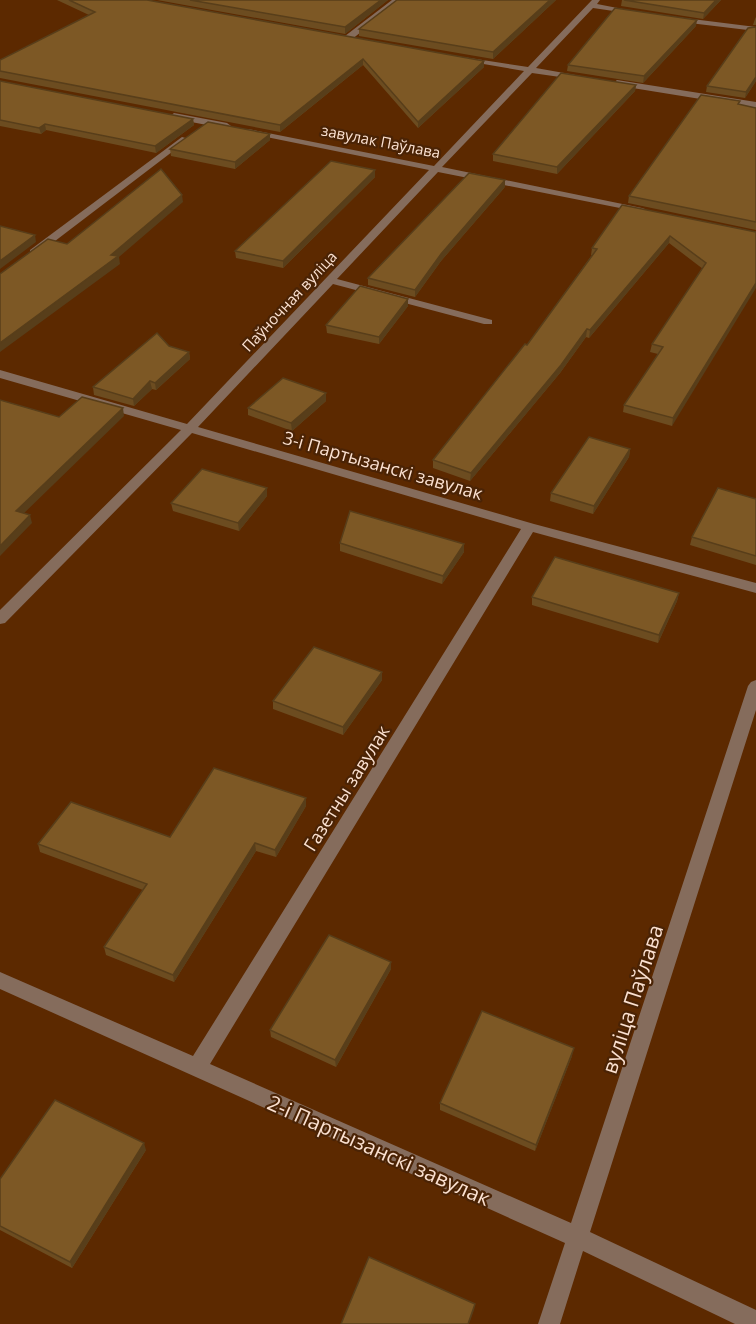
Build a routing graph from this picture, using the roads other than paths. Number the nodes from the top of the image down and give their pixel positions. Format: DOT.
graph roads {
  1 [pos="397,0"];
  2 [pos="594,3"];
  3 [pos="647,14"];
  4 [pos="669,18"];
  5 [pos="756,29"];
  6 [pos="336,36"];
  7 [pos="348,38"];
  8 [pos="359,40"];
  9 [pos="461,58"];
  10 [pos="529,70"];
  11 [pos="586,79"];
  12 [pos="608,82"];
  13 [pos="756,105"];
  14 [pos="161,113"];
  15 [pos="207,122"];
  16 [pos="437,168"];
  17 [pos="653,213"];
  18 [pos="28,256"];
  19 [pos="330,280"];
  20 [pos="488,322"];
  21 [pos="0,374"];
  22 [pos="191,427"];
  23 [pos="529,527"];
  24 [pos="756,588"];
  25 [pos="0,619"];
  26 [pos="756,687"];
  27 [pos="0,980"];
  28 [pos="196,1069"];
  29 [pos="579,1238"];
  30 [pos="756,1322"];
  31 [pos="549,1324"];
  1 -- 7 [label="street"];
  2 -- 3 [label="street"];
  2 -- 10 [label="street, Паўночная вуліца"];
  4 -- 5 [label="street"];
  6 -- 7 [label="street"];
  7 -- 8 [label="street"];
  9 -- 10 [label="street"];
  10 -- 11 [label="street"];
  10 -- 16 [label="street, Паўночная вуліца"];
  12 -- 13 [label="street"];
  14 -- 15 [label="street, завулак Паўлава"];
  15 -- 16 [label="street, завулак Паўлава"];
  15 -- 18 [label="street"];
  16 -- 17 [label="street, завулак Паўлава"];
  16 -- 19 [label="street, Паўночная вуліца"];
  19 -- 20 [label="street"];
  19 -- 22 [label="street, Паўночная вуліца"];
  21 -- 22 [label="street, 3-і Партызанскі завулак"];
  22 -- 23 [label="street, 3-і Партызанскі завулак"];
  22 -- 25 [label="street, Паўночная вуліца"];
  23 -- 24 [label="street, 3-і Партызанскі завулак"];
  23 -- 28 [label="street, Газетны завулак"];
  26 -- 29 [label="street, вуліца Паўлава"];
  27 -- 28 [label="street, 2-і Партызанскі завулак"];
  28 -- 29 [label="street, 2-і Партызанскі завулак"];
  29 -- 30 [label="street, 2-і Партызанскі завулак"];
  29 -- 31 [label="street, вуліца Паўлава"];
}
